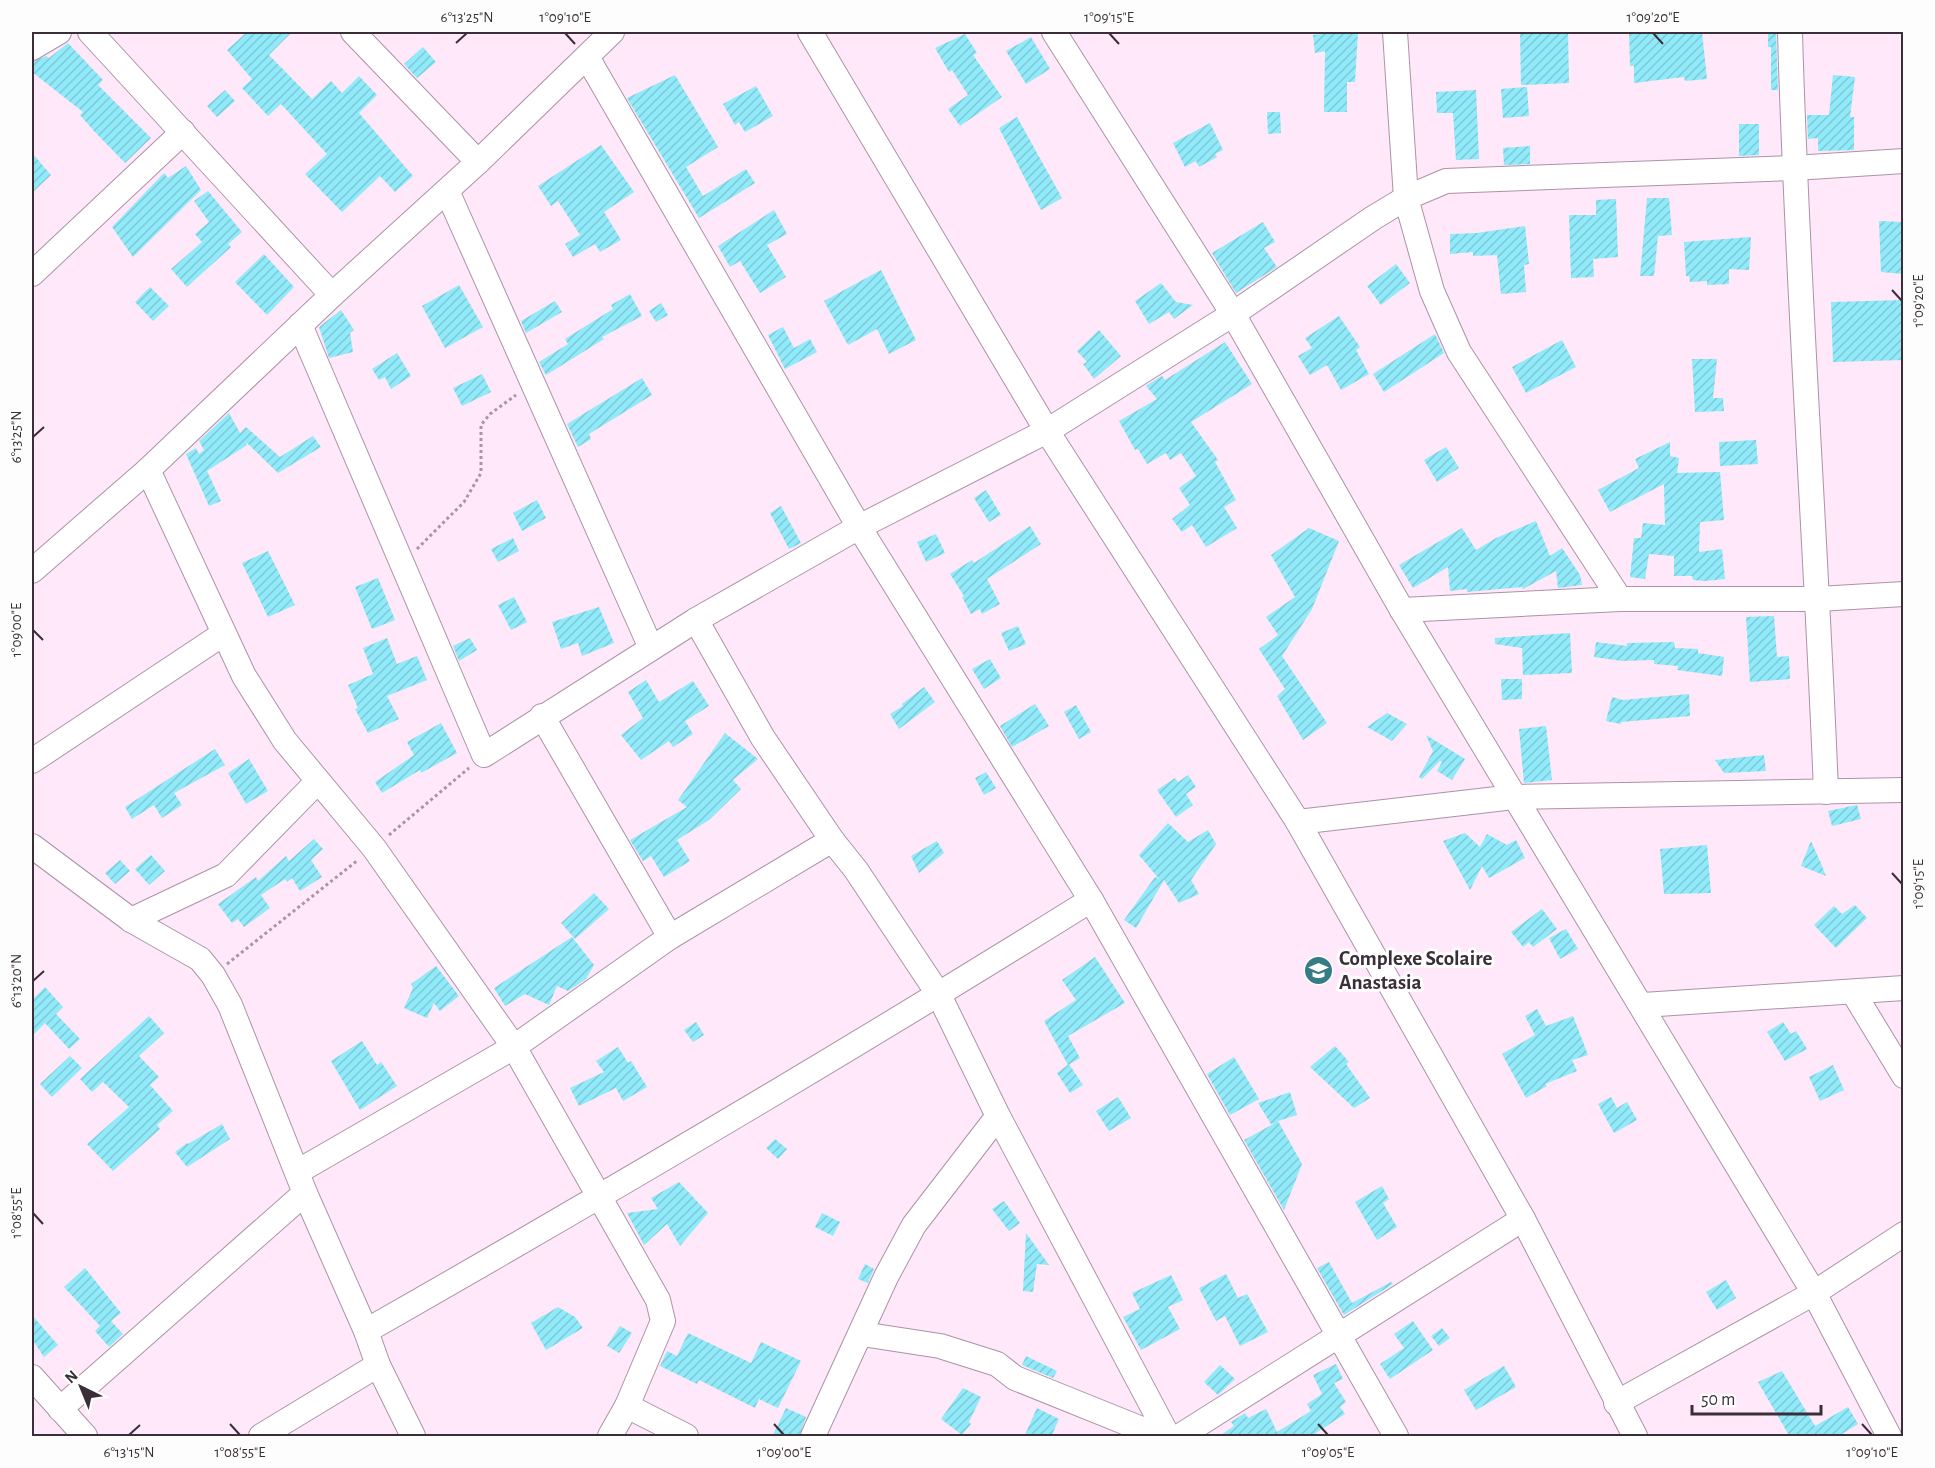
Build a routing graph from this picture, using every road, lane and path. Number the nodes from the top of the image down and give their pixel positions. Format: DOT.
graph roads {
  1 [pos="59,32"];
  2 [pos="90,32"];
  3 [pos="353,32"];
  4 [pos="612,32"];
  5 [pos="810,32"];
  6 [pos="1054,32"];
  7 [pos="1395,32"];
  8 [pos="1790,32"];
  9 [pos="32,48"];
  10 [pos="587,57"];
  11 [pos="183,132"];
  12 [pos="1904,161"];
  13 [pos="478,162"];
  14 [pos="1794,168"];
  15 [pos="447,191"];
  16 [pos="1406,198"];
  17 [pos="32,274"];
  18 [pos="332,295"];
  19 [pos="1233,314"];
  20 [pos="300,325"];
  21 [pos="533,382"];
  22 [pos="1047,431"];
  23 [pos="148,470"];
  24 [pos="858,527"];
  25 [pos="403,563"];
  26 [pos="32,571"];
  27 [pos="1904,594"];
  28 [pos="1620,599"];
  29 [pos="1818,599"];
  30 [pos="1402,610"];
  31 [pos="696,620"];
  32 [pos="223,634"];
  33 [pos="651,648"];
  34 [pos="542,716"];
  35 [pos="484,755"];
  36 [pos="32,761"];
  37 [pos="318,781"];
  38 [pos="1904,790"];
  39 [pos="1826,792"];
  40 [pos="1514,797"];
  41 [pos="1298,822"];
  42 [pos="832,840"];
  43 [pos="32,846"];
  44 [pos="374,848"];
  45 [pos="1091,900"];
  46 [pos="131,920"];
  47 [pos="670,937"];
  48 [pos="213,975"];
  49 [pos="1904,988"];
  50 [pos="1853,992"];
  51 [pos="939,995"];
  52 [pos="1643,1005"];
  53 [pos="514,1047"];
  54 [pos="1904,1076"];
  55 [pos="998,1116"];
  56 [pos="301,1183"];
  57 [pos="602,1197"];
  58 [pos="1523,1219"];
  59 [pos="1904,1234"];
  60 [pos="1814,1293"];
  61 [pos="366,1331"];
  62 [pos="862,1334"];
  63 [pos="1339,1337"];
  64 [pos="378,1365"];
  65 [pos="32,1377"];
  66 [pos="1616,1403"];
  67 [pos="627,1406"];
  68 [pos="60,1409"];
  69 [pos="85,1437"];
  70 [pos="261,1437"];
  71 [pos="413,1437"];
  72 [pos="610,1437"];
  73 [pos="686,1437"];
  74 [pos="813,1437"];
  75 [pos="1159,1437"];
  76 [pos="1168,1437"];
  77 [pos="1180,1437"];
  78 [pos="1396,1437"];
  79 [pos="1635,1437"];
  80 [pos="1889,1437"];
  1 -- 9 [label="street"];
  2 -- 11 [label="street"];
  3 -- 13 [label="street"];
  4 -- 10 [label="street"];
  5 -- 22 [label="street"];
  6 -- 19 [label="street"];
  7 -- 16 [label="street"];
  8 -- 14 [label="street"];
  10 -- 13 [label="street"];
  10 -- 24 [label="street"];
  11 -- 17 [label="street"];
  11 -- 18 [label="street"];
  12 -- 14 [label="street"];
  13 -- 15 [label="street"];
  14 -- 16 [label="street"];
  14 -- 29 [label="street"];
  15 -- 18 [label="street"];
  15 -- 21 [label="street"];
  16 -- 19 [label="street"];
  16 -- 28 [label="street"];
  18 -- 20 [label="street"];
  19 -- 22 [label="street"];
  19 -- 30 [label="street"];
  20 -- 23 [label="street"];
  20 -- 25 [label="street"];
  21 -- 25 [label="path"];
  21 -- 33 [label="street"];
  22 -- 24 [label="street"];
  22 -- 41 [label="street"];
  23 -- 26 [label="street"];
  23 -- 32 [label="street"];
  24 -- 31 [label="street"];
  24 -- 45 [label="street"];
  25 -- 35 [label="street"];
  27 -- 29 [label="street"];
  28 -- 29 [label="street"];
  28 -- 30 [label="street"];
  29 -- 39 [label="street"];
  30 -- 40 [label="street"];
  31 -- 33 [label="street"];
  31 -- 42 [label="street"];
  32 -- 36 [label="street"];
  32 -- 37 [label="street"];
  33 -- 34 [label="street"];
  34 -- 35 [label="street"];
  34 -- 47 [label="street"];
  35 -- 44 [label="path"];
  37 -- 44 [label="street"];
  37 -- 46 [label="street"];
  38 -- 39 [label="street"];
  39 -- 40 [label="street"];
  40 -- 41 [label="street"];
  40 -- 52 [label="street"];
  41 -- 58 [label="street"];
  42 -- 47 [label="street"];
  42 -- 51 [label="street"];
  43 -- 46 [label="street"];
  44 -- 48 [label="path"];
  44 -- 53 [label="street"];
  45 -- 51 [label="street"];
  45 -- 63 [label="street"];
  46 -- 48 [label="street"];
  47 -- 53 [label="street"];
  48 -- 56 [label="street"];
  49 -- 50 [label="street"];
  50 -- 52 [label="street"];
  50 -- 54 [label="street"];
  51 -- 55 [label="street"];
  51 -- 57 [label="street"];
  52 -- 60 [label="street"];
  53 -- 56 [label="street"];
  53 -- 57 [label="street"];
  55 -- 62 [label="street"];
  55 -- 76 [label="street"];
  56 -- 61 [label="street"];
  56 -- 68 [label="street"];
  57 -- 61 [label="street"];
  57 -- 67 [label="street"];
  58 -- 63 [label="street"];
  58 -- 66 [label="street"];
  59 -- 60 [label="street"];
  60 -- 66 [label="street"];
  60 -- 80 [label="street"];
  61 -- 64 [label="street"];
  62 -- 74 [label="street"];
  62 -- 75 [label="street"];
  63 -- 77 [label="street"];
  63 -- 78 [label="street"];
  64 -- 70 [label="street"];
  64 -- 71 [label="street"];
  65 -- 68 [label="street"];
  66 -- 79 [label="street"];
  67 -- 72 [label="street"];
  67 -- 73 [label="street"];
  68 -- 69 [label="street"];
}
